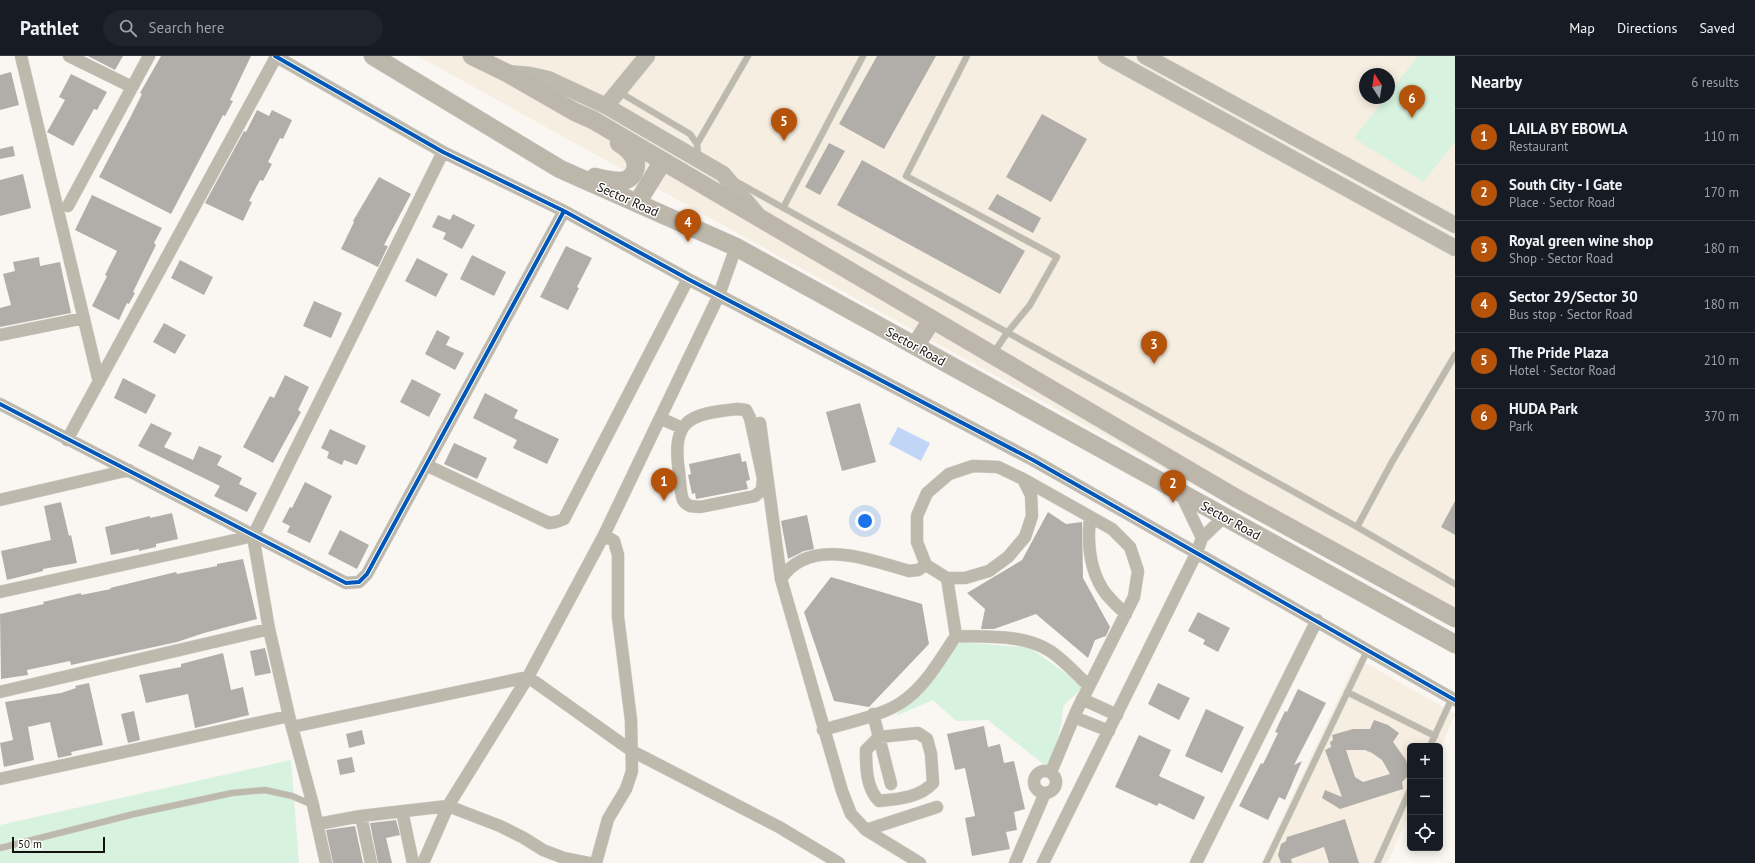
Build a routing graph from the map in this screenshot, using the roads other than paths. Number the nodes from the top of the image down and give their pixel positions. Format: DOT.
graph roads {
  1 [pos="21,56"];
  2 [pos="69,56"];
  3 [pos="149,56"];
  4 [pos="275,56"];
  5 [pos="373,56"];
  6 [pos="472,56"];
  7 [pos="647,56"];
  8 [pos="748,56"];
  9 [pos="863,56"];
  10 [pos="967,56"];
  11 [pos="1106,56"];
  12 [pos="1145,56"];
  13 [pos="507,73"];
  14 [pos="132,88"];
  15 [pos="617,92"];
  16 [pos="606,106"];
  17 [pos="593,120"];
  18 [pos="697,151"];
  19 [pos="443,152"];
  20 [pos="663,161"];
  21 [pos="560,169"];
  22 [pos="723,174"];
  23 [pos="637,203"];
  24 [pos="68,206"];
  25 [pos="783,208"];
  26 [pos="564,211"];
  27 [pos="760,219"];
  28 [pos="1455,225"];
  29 [pos="736,247"];
  30 [pos="1455,248"];
  31 [pos="688,279"];
  32 [pos="719,295"];
  33 [pos="84,318"];
  34 [pos="932,320"];
  35 [pos="952,331"];
  36 [pos="1007,333"];
  37 [pos="0,335"];
  38 [pos="915,346"];
  39 [pos="992,355"];
  40 [pos="1455,355"];
  41 [pos="938,358"];
  42 [pos="99,382"];
  43 [pos="0,404"];
  44 [pos="660,418"];
  45 [pos="760,423"];
  46 [pos="682,428"];
  47 [pos="67,440"];
  48 [pos="426,465"];
  49 [pos="128,470"];
  50 [pos="1023,479"];
  51 [pos="1180,492"];
  52 [pos="0,500"];
  53 [pos="1224,516"];
  54 [pos="1090,517"];
  55 [pos="1357,527"];
  56 [pos="604,535"];
  57 [pos="253,536"];
  58 [pos="1202,538"];
  59 [pos="1197,552"];
  60 [pos="926,564"];
  61 [pos="947,578"];
  62 [pos="781,579"];
  63 [pos="1455,584"];
  64 [pos="0,592"];
  65 [pos="1126,614"];
  66 [pos="1455,618"];
  67 [pos="1317,620"];
  68 [pos="269,629"];
  69 [pos="956,636"];
  70 [pos="1455,644"];
  71 [pos="1368,649"];
  72 [pos="528,677"];
  73 [pos="1089,686"];
  74 [pos="0,692"];
  75 [pos="1347,692"];
  76 [pos="1082,699"];
  77 [pos="1454,699"];
  78 [pos="873,714"];
  79 [pos="1117,715"];
  80 [pos="1074,717"];
  81 [pos="290,721"];
  82 [pos="823,730"];
  83 [pos="1109,731"];
  84 [pos="1435,736"];
  85 [pos="879,737"];
  86 [pos="1432,743"];
  87 [pos="632,751"];
  88 [pos="1051,772"];
  89 [pos="0,779"];
  90 [pos="892,784"];
  91 [pos="1045,793"];
  92 [pos="1407,797"];
  93 [pos="313,805"];
  94 [pos="448,806"];
  95 [pos="937,807"];
  96 [pos="402,811"];
  97 [pos="361,816"];
  98 [pos="318,824"];
  99 [pos="866,830"];
  100 [pos="0,848"];
  101 [pos="326,863"];
  102 [pos="372,863"];
  103 [pos="413,863"];
  104 [pos="423,863"];
  105 [pos="589,863"];
  106 [pos="596,863"];
  107 [pos="839,863"];
  108 [pos="920,863"];
  109 [pos="1015,863"];
  110 [pos="1043,863"];
  111 [pos="1196,863"];
  112 [pos="1266,863"];
  113 [pos="1377,863"];
  1 -- 33 [label="street"];
  2 -- 14 [label="street"];
  3 -- 14 [label="street"];
  4 -- 19 [label="street"];
  4 -- 42 [label="street"];
  5 -- 21 [label="main road, Sector Road"];
  6 -- 13 [label="main road, Sector Road"];
  7 -- 15 [label="street"];
  8 -- 18 [label="lane"];
  9 -- 25 [label="lane"];
  10 -- 36 [label="lane"];
  11 -- 30 [label="street"];
  12 -- 28 [label="street"];
  13 -- 16 [label="street"];
  13 -- 17 [label="main road, Sector Road"];
  14 -- 24 [label="street"];
  15 -- 16 [label="street"];
  15 -- 18 [label="lane"];
  16 -- 18 [label="street"];
  17 -- 20 [label="main road, Sector Road"];
  17 -- 21 [label="main road"];
  18 -- 22 [label="street"];
  19 -- 26 [label="street"];
  19 -- 57 [label="street"];
  20 -- 23 [label="main road"];
  20 -- 27 [label="main road, Sector Road"];
  21 -- 23 [label="main road, Sector Road"];
  22 -- 25 [label="lane"];
  22 -- 27 [label="street"];
  23 -- 29 [label="main road, Sector Road"];
  25 -- 36 [label="lane"];
  26 -- 31 [label="street"];
  26 -- 48 [label="street"];
  27 -- 34 [label="main road, Sector Road"];
  29 -- 32 [label="street"];
  29 -- 38 [label="main road, Sector Road"];
  31 -- 32 [label="street"];
  31 -- 48 [label="street"];
  32 -- 44 [label="street"];
  32 -- 59 [label="street"];
  33 -- 37 [label="street"];
  33 -- 42 [label="street"];
  34 -- 35 [label="main road, Sector Road"];
  34 -- 38 [label="main road"];
  35 -- 39 [label="main road, Sector Road"];
  35 -- 41 [label="main road"];
  36 -- 39 [label="lane"];
  36 -- 55 [label="lane"];
  38 -- 41 [label="main road, Sector Road"];
  39 -- 66 [label="main road, Sector Road"];
  40 -- 55 [label="lane"];
  41 -- 51 [label="main road, Sector Road"];
  42 -- 47 [label="street"];
  43 -- 47 [label="street"];
  44 -- 46 [label="street"];
  44 -- 56 [label="street"];
  45 -- 62 [label="street"];
  46 -- 46 [label="street"];
  47 -- 49 [label="street"];
  48 -- 57 [label="street"];
  49 -- 52 [label="street"];
  49 -- 57 [label="street"];
  50 -- 54 [label="street"];
  50 -- 60 [label="street"];
  50 -- 61 [label="street"];
  51 -- 53 [label="main road, Sector Road"];
  51 -- 58 [label="street"];
  53 -- 58 [label="street"];
  53 -- 70 [label="main road, Sector Road"];
  54 -- 65 [label="street"];
  54 -- 65 [label="street"];
  55 -- 63 [label="lane"];
  56 -- 72 [label="street"];
  56 -- 87 [label="street"];
  57 -- 64 [label="street"];
  57 -- 68 [label="street"];
  58 -- 59 [label="street"];
  59 -- 67 [label="street"];
  59 -- 79 [label="street"];
  60 -- 61 [label="street"];
  60 -- 62 [label="street"];
  61 -- 69 [label="street"];
  62 -- 82 [label="street"];
  65 -- 73 [label="street"];
  67 -- 71 [label="street"];
  67 -- 111 [label="street"];
  68 -- 74 [label="street"];
  68 -- 81 [label="street"];
  69 -- 73 [label="street"];
  69 -- 78 [label="street"];
  71 -- 75 [label="lane"];
  71 -- 77 [label="street"];
  72 -- 81 [label="street"];
  72 -- 87 [label="street"];
  72 -- 94 [label="street"];
  73 -- 76 [label="street"];
  75 -- 84 [label="lane"];
  75 -- 112 [label="lane"];
  76 -- 79 [label="street"];
  76 -- 80 [label="street"];
  77 -- 84 [label="lane"];
  78 -- 82 [label="street"];
  78 -- 85 [label="street"];
  79 -- 83 [label="street"];
  80 -- 83 [label="street"];
  80 -- 88 [label="street"];
  81 -- 89 [label="street"];
  81 -- 93 [label="street"];
  82 -- 99 [label="street"];
  83 -- 110 [label="street"];
  84 -- 86 [label="lane"];
  85 -- 85 [label="street"];
  85 -- 90 [label="street"];
  87 -- 106 [label="street"];
  87 -- 107 [label="street"];
  88 -- 91 [label="street"];
  88 -- 91 [label="street"];
  91 -- 109 [label="street"];
  92 -- 113 [label="lane"];
  93 -- 98 [label="street"];
  93 -- 100 [label="lane"];
  94 -- 96 [label="street"];
  94 -- 104 [label="street"];
  94 -- 105 [label="street"];
  95 -- 99 [label="street"];
  96 -- 97 [label="street"];
  96 -- 103 [label="street"];
  97 -- 98 [label="street"];
  97 -- 102 [label="street"];
  98 -- 101 [label="street"];
  99 -- 108 [label="street"];
}
